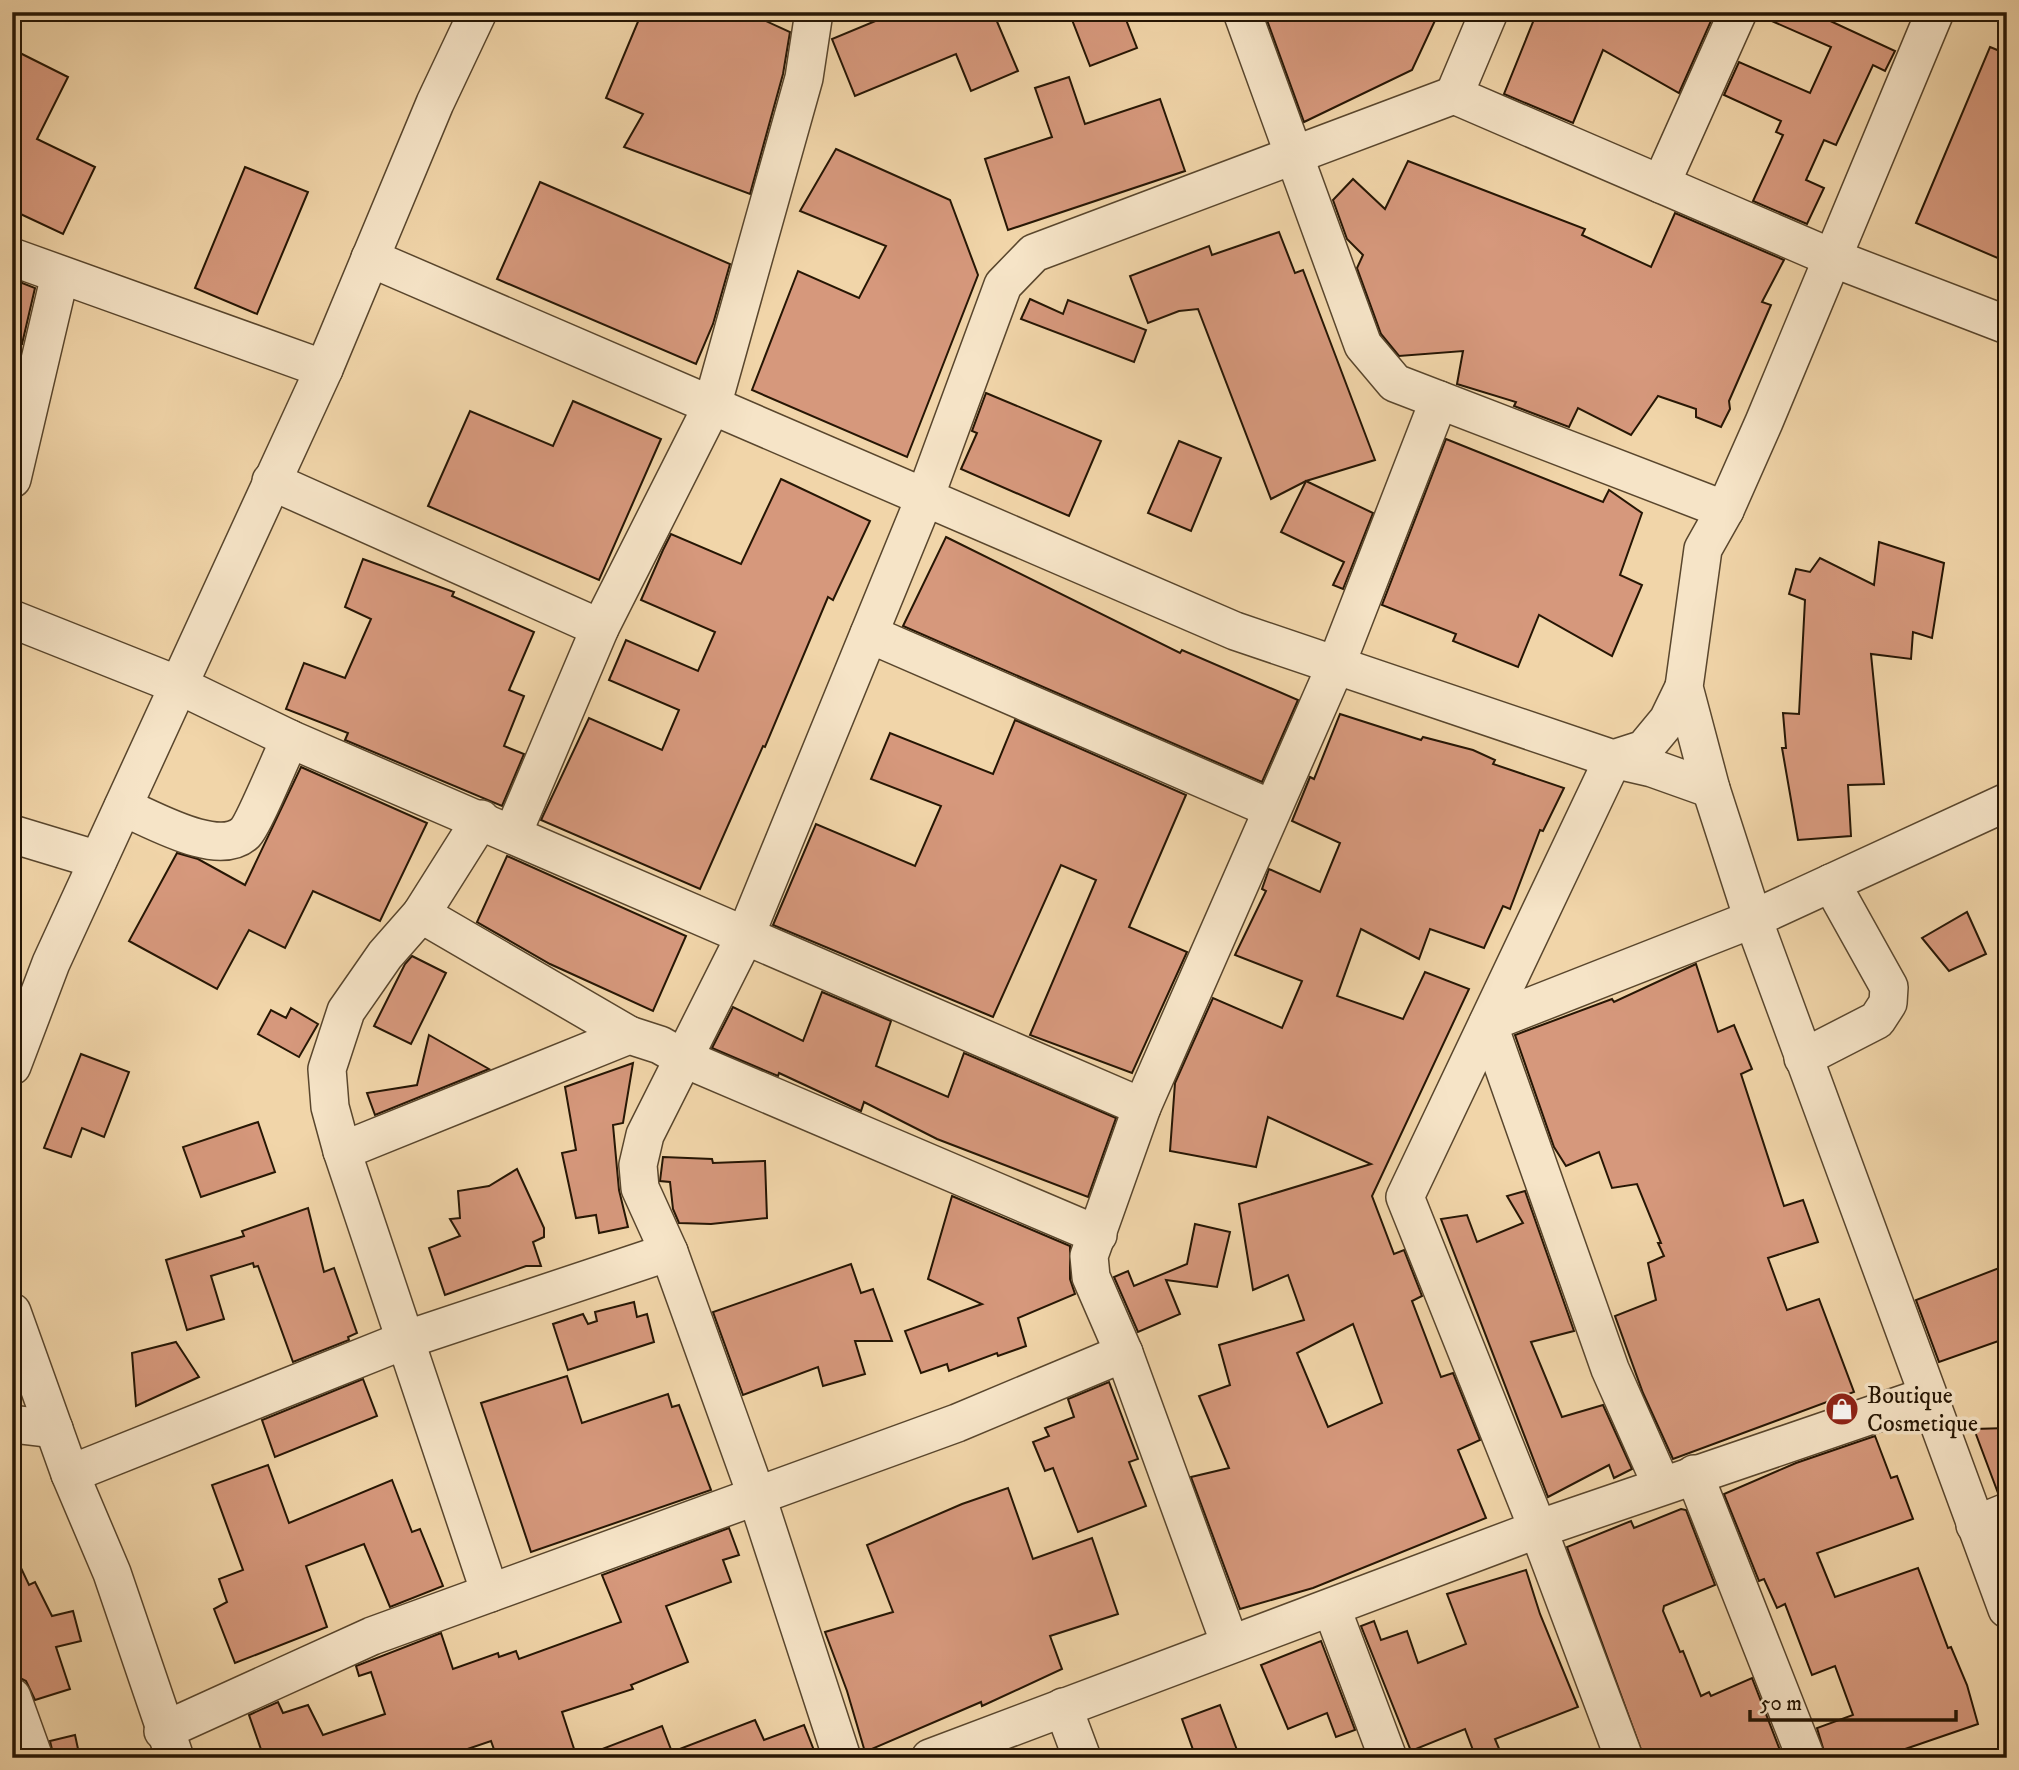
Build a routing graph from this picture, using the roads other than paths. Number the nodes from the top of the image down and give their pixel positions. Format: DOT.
graph roads {
  1 [pos="478,12"];
  2 [pos="1242,12"];
  3 [pos="1489,12"];
  4 [pos="1738,12"];
  5 [pos="1935,12"];
  6 [pos="813,14"];
  7 [pos="1454,95"];
  8 [pos="1296,154"];
  9 [pos="1661,184"];
  10 [pos="12,257"];
  11 [pos="1830,257"];
  12 [pos="370,258"];
  13 [pos="60,275"];
  14 [pos="2007,325"];
  15 [pos="324,369"];
  16 [pos="1439,400"];
  17 [pos="712,406"];
  18 [pos="12,479"];
  19 [pos="271,481"];
  20 [pos="925,497"];
  21 [pos="1725,510"];
  22 [pos="12,619"];
  23 [pos="600,628"];
  24 [pos="869,634"];
  25 [pos="1336,665"];
  26 [pos="178,685"];
  27 [pos="1684,687"];
  28 [pos="290,739"];
  29 [pos="1613,759"];
  30 [pos="1711,789"];
  31 [pos="2007,802"];
  32 [pos="123,807"];
  33 [pos="1272,809"];
  34 [pos="497,826"];
  35 [pos="12,834"];
  36 [pos="98,860"];
  37 [pos="1831,883"];
  38 [pos="421,914"];
  39 [pos="1753,919"];
  40 [pos="746,934"];
  41 [pos="1488,1023"];
  42 [pos="629,1035"];
  43 [pos="683,1058"];
  44 [pos="1803,1058"];
  45 [pos="12,1066"];
  46 [pos="1142,1107"];
  47 [pos="342,1151"];
  48 [pos="1098,1235"];
  49 [pos="669,1252"];
  50 [pos="12,1312"];
  51 [pos="405,1340"];
  52 [pos="1124,1353"];
  53 [pos="1927,1396"];
  54 [pos="12,1424"];
  55 [pos="54,1429"];
  56 [pos="70,1474"];
  57 [pos="1678,1479"];
  58 [pos="755,1494"];
  59 [pos="1991,1518"];
  60 [pos="1538,1529"];
  61 [pos="490,1593"];
  62 [pos="1332,1609"];
  63 [pos="2007,1609"];
  64 [pos="1230,1644"];
  65 [pos="12,1697"];
  66 [pos="1063,1707"];
  67 [pos="169,1744"];
  68 [pos="34,1758"];
  69 [pos="842,1758"];
  70 [pos="930,1758"];
  71 [pos="1082,1758"];
  72 [pos="1388,1758"];
  73 [pos="1624,1758"];
  74 [pos="1807,1758"];
  1 -- 12 [label="street"];
  2 -- 8 [label="street"];
  3 -- 7 [label="street"];
  4 -- 9 [label="street"];
  5 -- 11 [label="street"];
  6 -- 17 [label="street"];
  7 -- 8 [label="street"];
  7 -- 9 [label="street"];
  8 -- 16 [label="street"];
  8 -- 20 [label="street"];
  9 -- 11 [label="street"];
  10 -- 13 [label="street"];
  11 -- 14 [label="street"];
  11 -- 21 [label="street"];
  12 -- 15 [label="street"];
  12 -- 17 [label="street"];
  13 -- 15 [label="street"];
  13 -- 18 [label="street"];
  15 -- 19 [label="street"];
  16 -- 21 [label="street"];
  16 -- 25 [label="street"];
  17 -- 20 [label="street"];
  17 -- 23 [label="street"];
  19 -- 23 [label="street"];
  19 -- 26 [label="street"];
  20 -- 24 [label="street"];
  20 -- 25 [label="street"];
  21 -- 27 [label="street"];
  22 -- 26 [label="street"];
  23 -- 34 [label="street"];
  24 -- 33 [label="street"];
  24 -- 40 [label="street"];
  25 -- 29 [label="street"];
  25 -- 33 [label="street"];
  26 -- 28 [label="street"];
  26 -- 32 [label="street"];
  27 -- 29 [label="street"];
  27 -- 30 [label="street"];
  28 -- 32 [label="street"];
  28 -- 34 [label="street"];
  29 -- 30 [label="street"];
  29 -- 41 [label="street"];
  30 -- 39 [label="street"];
  31 -- 37 [label="street"];
  32 -- 36 [label="street"];
  33 -- 46 [label="street"];
  34 -- 38 [label="street"];
  34 -- 40 [label="street"];
  35 -- 36 [label="street"];
  36 -- 45 [label="street"];
  37 -- 39 [label="street"];
  37 -- 44 [label="street"];
  38 -- 42 [label="street"];
  38 -- 47 [label="street"];
  39 -- 41 [label="street"];
  39 -- 44 [label="street"];
  40 -- 43 [label="street"];
  40 -- 46 [label="street"];
  41 -- 57 [label="street"];
  41 -- 60 [label="street"];
  42 -- 43 [label="street"];
  42 -- 47 [label="street"];
  43 -- 48 [label="street"];
  43 -- 49 [label="street"];
  44 -- 53 [label="street"];
  46 -- 48 [label="street"];
  47 -- 51 [label="street"];
  48 -- 52 [label="street"];
  49 -- 51 [label="street"];
  49 -- 58 [label="street"];
  50 -- 55 [label="street"];
  51 -- 56 [label="street"];
  51 -- 61 [label="street"];
  52 -- 58 [label="street"];
  52 -- 64 [label="street"];
  53 -- 57 [label="street"];
  53 -- 59 [label="street"];
  54 -- 55 [label="street"];
  55 -- 56 [label="street"];
  56 -- 67 [label="street"];
  57 -- 60 [label="street"];
  57 -- 74 [label="street"];
  58 -- 61 [label="street"];
  58 -- 69 [label="street"];
  59 -- 63 [label="street"];
  60 -- 62 [label="street"];
  60 -- 73 [label="street"];
  61 -- 67 [label="street"];
  62 -- 64 [label="street"];
  62 -- 72 [label="street"];
  64 -- 66 [label="street"];
  65 -- 68 [label="street"];
  66 -- 70 [label="street"];
  66 -- 71 [label="street"];
}
